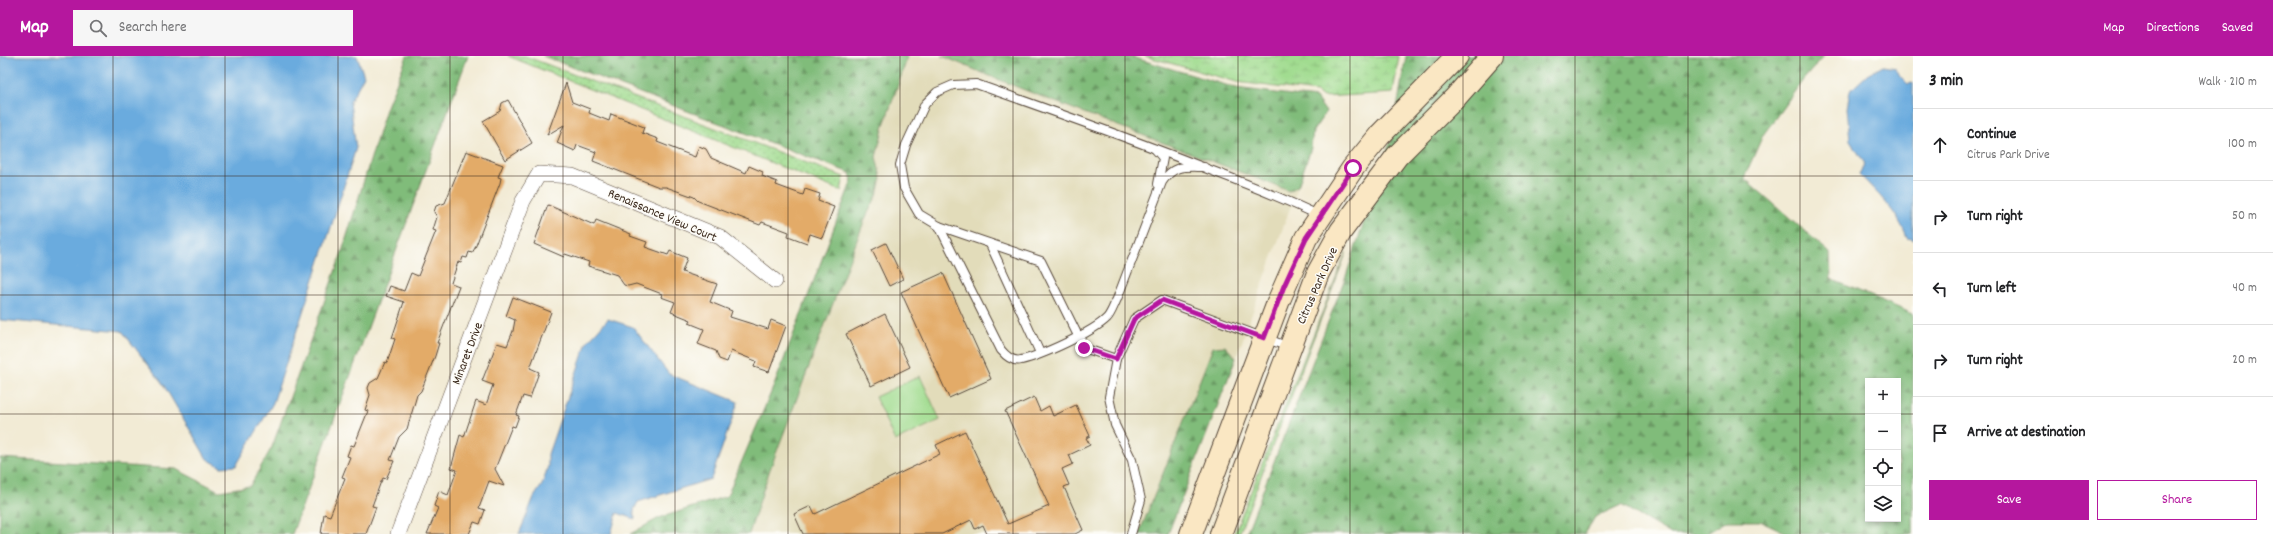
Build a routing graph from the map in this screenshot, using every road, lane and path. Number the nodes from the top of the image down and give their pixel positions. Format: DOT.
graph roads {
  1 [pos="1457,56"];
  2 [pos="1492,56"];
  3 [pos="1153,148"];
  4 [pos="1204,167"];
  5 [pos="539,174"];
  6 [pos="1154,204"];
  7 [pos="1320,216"];
  8 [pos="938,226"];
  9 [pos="990,244"];
  10 [pos="774,281"];
  11 [pos="1077,337"];
  12 [pos="1264,338"];
  13 [pos="1289,347"];
  14 [pos="1040,353"];
  15 [pos="1116,359"];
  16 [pos="398,534"];
  17 [pos="1131,534"];
  18 [pos="1191,534"];
  19 [pos="1221,534"];
  1 -- 7 [label="street"];
  2 -- 13 [label="street, Citrus Park Drive"];
  3 -- 4 [label="lane"];
  3 -- 6 [label="lane"];
  3 -- 8 [label="lane"];
  4 -- 6 [label="lane"];
  4 -- 7 [label="lane"];
  5 -- 10 [label="street, Renaissance View Court"];
  5 -- 16 [label="street, Minaret Drive"];
  6 -- 11 [label="lane"];
  7 -- 12 [label="street"];
  8 -- 9 [label="lane"];
  8 -- 14 [label="lane"];
  9 -- 11 [label="lane"];
  9 -- 14 [label="lane"];
  11 -- 14 [label="lane"];
  11 -- 15 [label="lane"];
  12 -- 13 [label="lane"];
  12 -- 15 [label="lane"];
  12 -- 18 [label="street"];
  13 -- 19 [label="street, Citrus Park Drive"];
  15 -- 17 [label="lane"];
}
